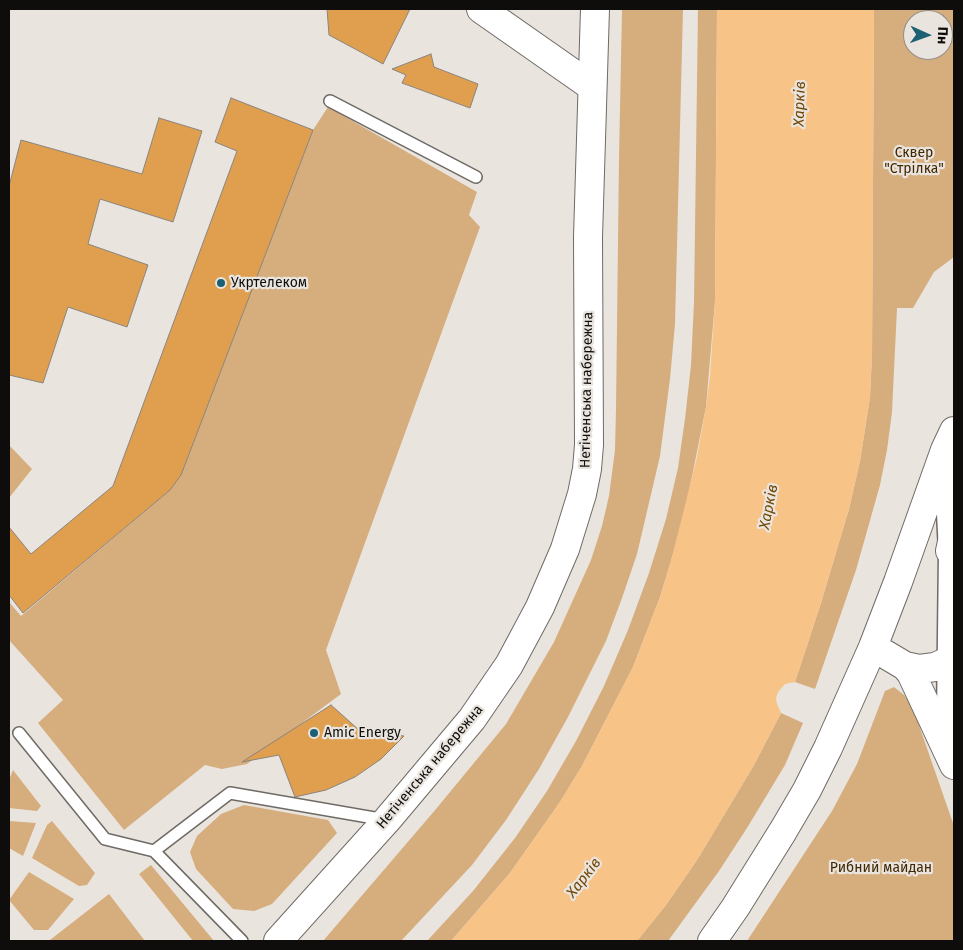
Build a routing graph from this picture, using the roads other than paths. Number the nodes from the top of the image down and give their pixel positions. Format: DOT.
graph roads {
  1 [pos="481,9"];
  2 [pos="594,9"];
  3 [pos="591,86"];
  4 [pos="330,101"];
  5 [pos="476,177"];
  6 [pos="951,445"];
  7 [pos="952,542"];
  8 [pos="873,647"];
  9 [pos="948,662"];
  10 [pos="905,666"];
  11 [pos="19,733"];
  12 [pos="954,764"];
  13 [pos="387,820"];
  14 [pos="154,850"];
  15 [pos="242,941"];
  16 [pos="278,941"];
  17 [pos="712,941"];
  1 -- 3 [label="main road"];
  2 -- 3 [label="main road, Нетіченська набережна"];
  3 -- 13 [label="main road, Нетіченська набережна"];
  4 -- 5 [label="lane"];
  6 -- 7 [label="street"];
  6 -- 8 [label="main road"];
  7 -- 9 [label="street"];
  8 -- 10 [label="main road"];
  8 -- 17 [label="main road"];
  9 -- 10 [label="main road"];
  9 -- 12 [label="street"];
  10 -- 12 [label="main road"];
  11 -- 14 [label="lane"];
  13 -- 14 [label="lane"];
  13 -- 16 [label="main road, Нетіченська набережна"];
  14 -- 15 [label="lane"];
}
